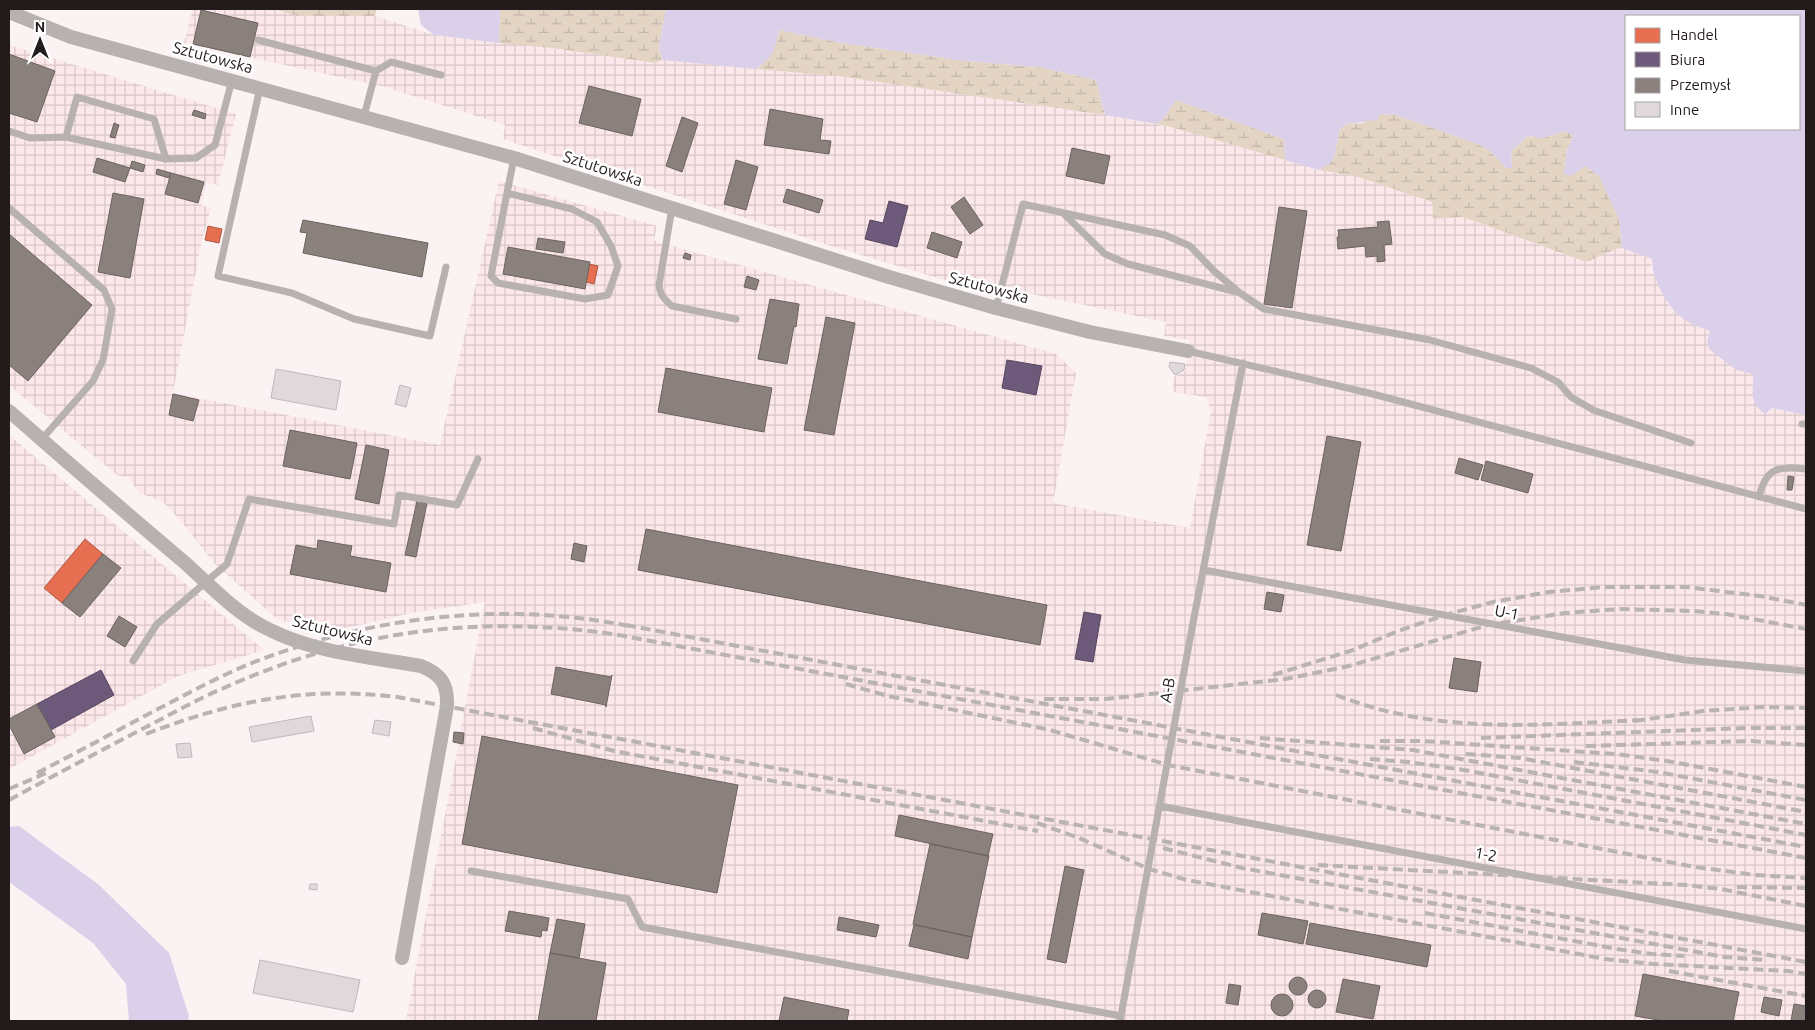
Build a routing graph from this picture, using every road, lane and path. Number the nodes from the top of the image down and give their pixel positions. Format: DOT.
graph roads {
  1 [pos="9,12"];
  2 [pos="258,40"];
  3 [pos="376,70"];
  4 [pos="441,75"];
  5 [pos="232,80"];
  6 [pos="260,88"];
  7 [pos="364,116"];
  8 [pos="9,130"];
  9 [pos="66,137"];
  10 [pos="514,158"];
  11 [pos="166,159"];
  12 [pos="507,193"];
  13 [pos="9,208"];
  14 [pos="672,208"];
  15 [pos="1062,212"];
  16 [pos="446,267"];
  17 [pos="1240,293"];
  18 [pos="996,308"];
  19 [pos="736,320"];
  20 [pos="1188,351"];
  21 [pos="1243,364"];
  22 [pos="9,411"];
  23 [pos="41,440"];
  24 [pos="1692,443"];
  25 [pos="478,459"];
  26 [pos="1806,469"];
  27 [pos="1759,497"];
  28 [pos="1806,509"];
  29 [pos="1204,570"];
  30 [pos="207,582"];
  31 [pos="133,661"];
  32 [pos="1806,671"];
  33 [pos="1160,806"];
  34 [pos="471,871"];
  35 [pos="1806,929"];
  36 [pos="402,958"];
  37 [pos="1121,1019"];
  1 -- 5 [label="street, Sztutowska"];
  2 -- 3 [label="lane"];
  3 -- 4 [label="lane"];
  3 -- 7 [label="lane"];
  5 -- 6 [label="street, Sztutowska"];
  5 -- 11 [label="lane"];
  6 -- 7 [label="street, Sztutowska"];
  6 -- 16 [label="lane"];
  7 -- 10 [label="street, Sztutowska"];
  8 -- 9 [label="lane"];
  9 -- 11 [label="lane"];
  9 -- 11 [label="lane"];
  10 -- 12 [label="lane"];
  10 -- 14 [label="street, Sztutowska"];
  12 -- 12 [label="lane"];
  13 -- 23 [label="lane"];
  14 -- 18 [label="street, Sztutowska"];
  14 -- 19 [label="lane"];
  15 -- 17 [label="lane"];
  15 -- 17 [label="lane"];
  15 -- 18 [label="lane"];
  17 -- 24 [label="lane"];
  18 -- 20 [label="street, Sztutowska"];
  20 -- 21 [label="lane"];
  21 -- 27 [label="lane"];
  21 -- 29 [label="lane, A-B"];
  22 -- 23 [label="street, Sztutowska"];
  23 -- 30 [label="street, Sztutowska"];
  25 -- 30 [label="lane"];
  26 -- 27 [label="lane"];
  27 -- 28 [label="lane"];
  29 -- 32 [label="lane, U-1"];
  29 -- 33 [label="lane, A-B"];
  30 -- 31 [label="lane"];
  30 -- 36 [label="street, Sztutowska"];
  33 -- 35 [label="lane, 1-2"];
  33 -- 37 [label="lane, A-B"];
  34 -- 37 [label="lane"];
}
